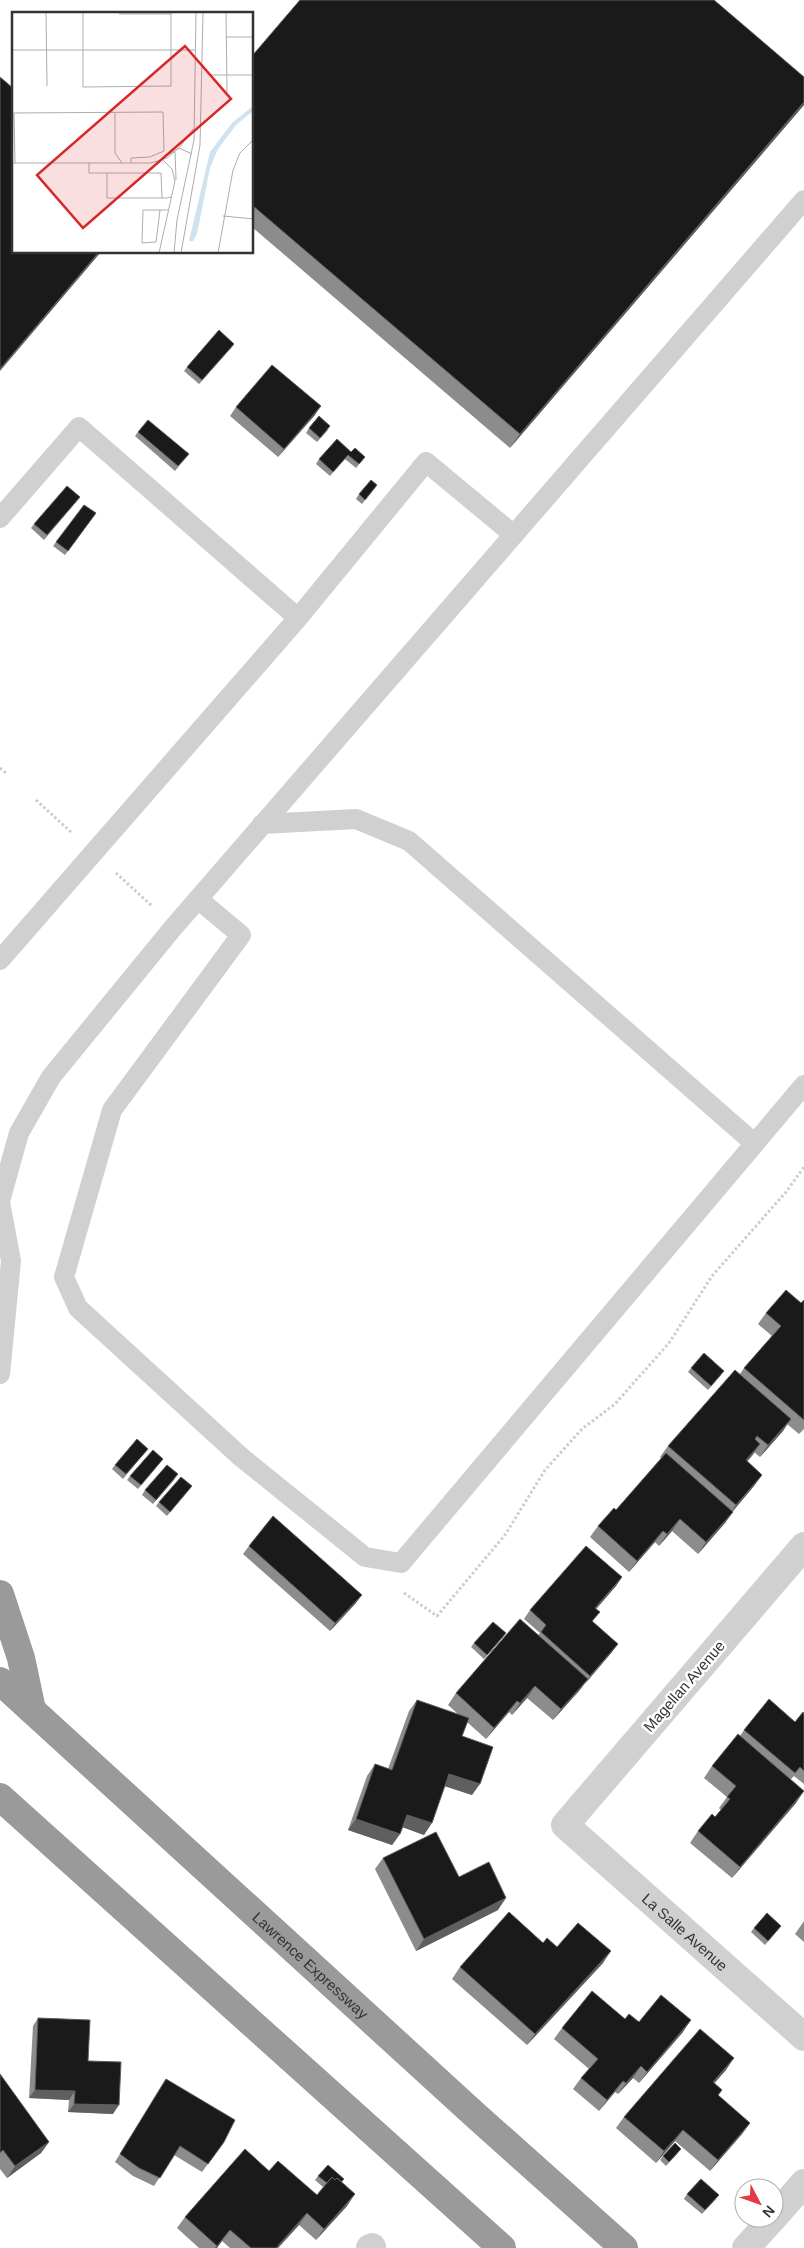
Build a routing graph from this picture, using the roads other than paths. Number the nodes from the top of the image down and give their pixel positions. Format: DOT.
graph roads {
  1 [pos="804,200"];
  2 [pos="0,518"];
  3 [pos="514,535"];
  4 [pos="298,618"];
  5 [pos="262,824"];
  6 [pos="198,899"];
  7 [pos="0,960"];
  8 [pos="804,1085"];
  9 [pos="754,1143"];
  10 [pos="0,1202"];
  11 [pos="0,1374"];
  12 [pos="804,1546"];
  13 [pos="0,1594"];
  14 [pos="0,1681"];
  15 [pos="32,1710"];
  16 [pos="0,1797"];
  17 [pos="565,1825"];
  18 [pos="804,2037"];
  19 [pos="804,2183"];
  20 [pos="784,2205"];
  21 [pos="763,2228"];
  22 [pos="502,2248"];
  23 [pos="624,2248"];
  24 [pos="746,2248"];
  1 -- 3 [label="lane"];
  2 -- 4 [label="lane"];
  3 -- 4 [label="lane"];
  3 -- 5 [label="lane"];
  4 -- 7 [label="lane"];
  5 -- 6 [label="lane"];
  5 -- 9 [label="lane"];
  6 -- 9 [label="lane"];
  6 -- 10 [label="lane"];
  8 -- 9 [label="lane"];
  10 -- 11 [label="lane"];
  12 -- 17 [label="street, Magellan Avenue"];
  13 -- 15 [label="highway"];
  14 -- 15 [label="highway, Lawrence Expressway"];
  15 -- 23 [label="highway, Lawrence Expressway"];
  16 -- 22 [label="highway"];
  17 -- 18 [label="street, La Salle Avenue"];
  19 -- 20 [label="street"];
  21 -- 24 [label="street"];
}
